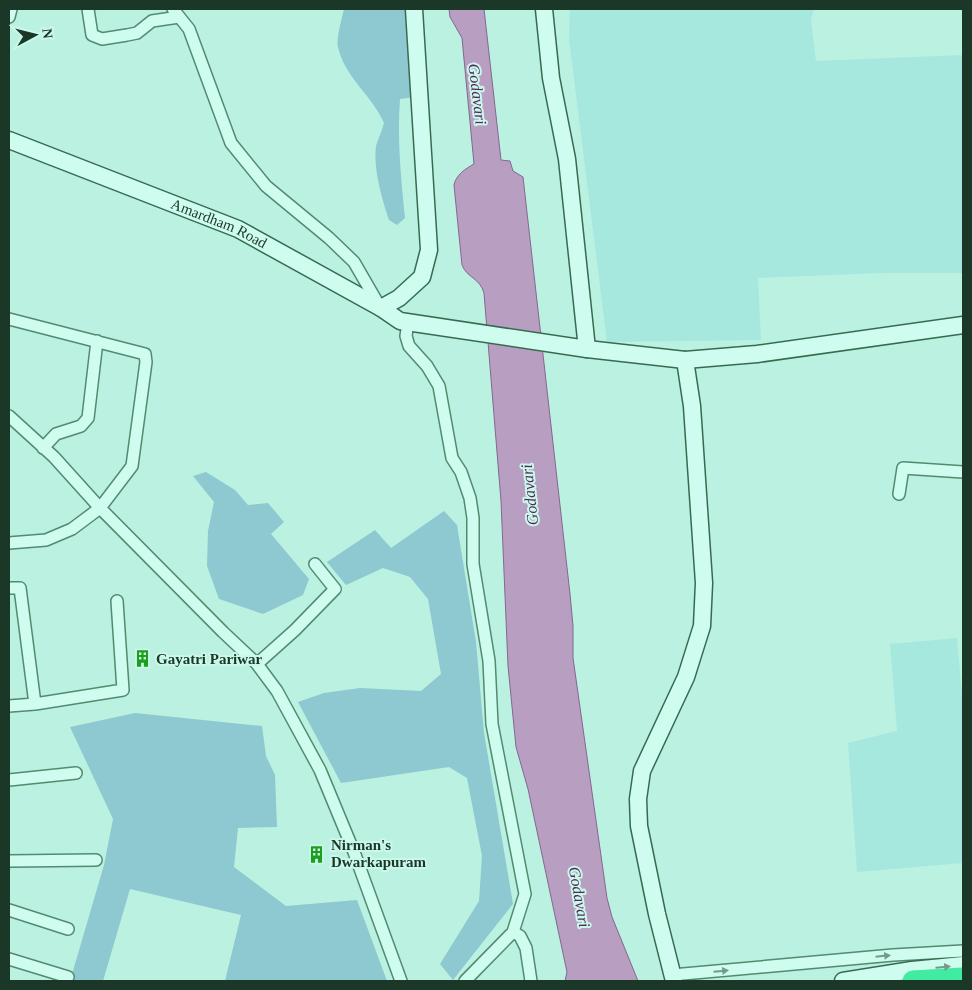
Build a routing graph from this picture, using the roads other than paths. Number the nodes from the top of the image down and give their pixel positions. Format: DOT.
graph roads {
  1 [pos="11,9"];
  2 [pos="88,9"];
  3 [pos="414,9"];
  4 [pos="544,9"];
  5 [pos="176,13"];
  6 [pos="9,17"];
  7 [pos="9,140"];
  8 [pos="25,147"];
  9 [pos="9,155"];
  10 [pos="381,308"];
  11 [pos="9,319"];
  12 [pos="415,322"];
  13 [pos="963,325"];
  14 [pos="98,341"];
  15 [pos="587,349"];
  16 [pos="685,360"];
  17 [pos="9,416"];
  18 [pos="44,448"];
  19 [pos="963,472"];
  20 [pos="899,494"];
  21 [pos="100,508"];
  22 [pos="9,543"];
  23 [pos="315,564"];
  24 [pos="9,588"];
  25 [pos="117,601"];
  26 [pos="257,664"];
  27 [pos="35,704"];
  28 [pos="9,706"];
  29 [pos="76,773"];
  30 [pos="9,780"];
  31 [pos="96,860"];
  32 [pos="9,861"];
  33 [pos="9,910"];
  34 [pos="68,929"];
  35 [pos="513,932"];
  36 [pos="963,951"];
  37 [pos="9,959"];
  38 [pos="963,965"];
  39 [pos="68,977"];
  40 [pos="673,978"];
  41 [pos="963,978"];
  42 [pos="401,981"];
  43 [pos="465,981"];
  44 [pos="531,981"];
  45 [pos="843,981"];
  46 [pos="913,981"];
  1 -- 6 [label="street"];
  2 -- 5 [label="street"];
  3 -- 10 [label="street"];
  4 -- 15 [label="street"];
  5 -- 10 [label="street"];
  7 -- 8 [label="street, Amardham Road"];
  8 -- 9 [label="street"];
  8 -- 10 [label="street, Amardham Road"];
  10 -- 12 [label="street, Amardham Road"];
  11 -- 14 [label="street"];
  12 -- 15 [label="street, Amardham Road"];
  12 -- 35 [label="street"];
  13 -- 16 [label="street, Amardham Road"];
  14 -- 18 [label="street"];
  14 -- 21 [label="street"];
  15 -- 16 [label="street, Amardham Road"];
  16 -- 40 [label="street"];
  17 -- 18 [label="street"];
  18 -- 21 [label="street"];
  19 -- 20 [label="street"];
  21 -- 22 [label="street"];
  21 -- 26 [label="street"];
  23 -- 26 [label="street"];
  24 -- 27 [label="street"];
  25 -- 27 [label="street"];
  26 -- 42 [label="street"];
  27 -- 28 [label="street"];
  29 -- 30 [label="street"];
  31 -- 32 [label="street"];
  33 -- 34 [label="street"];
  35 -- 43 [label="street"];
  35 -- 44 [label="street"];
  40 -- 36 [label="street, one-way"];
  37 -- 39 [label="street"];
  45 -- 38 [label="street, one-way"];
  41 -- 46 [label="highway"];
}
